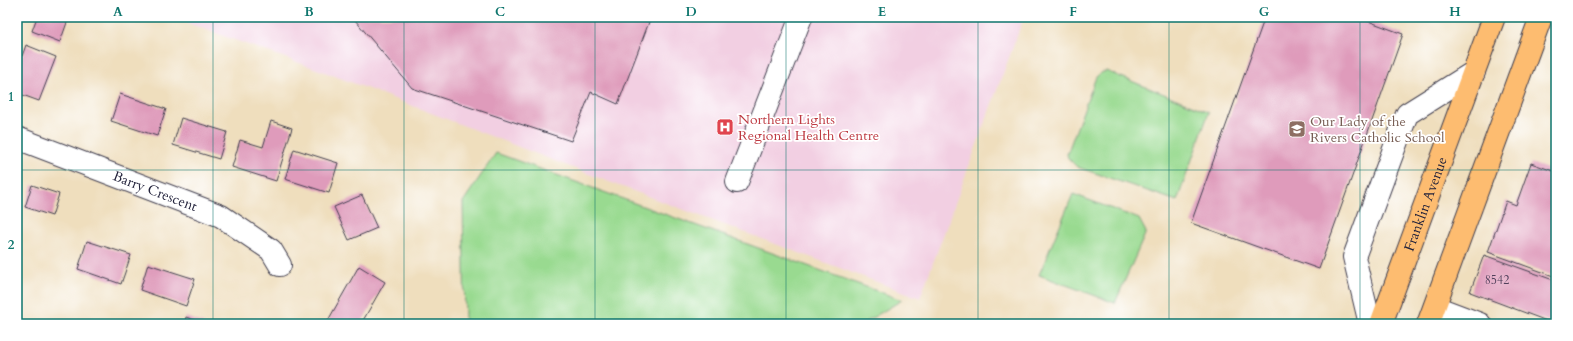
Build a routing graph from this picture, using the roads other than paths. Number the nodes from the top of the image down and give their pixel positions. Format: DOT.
graph roads {
  1 [pos="801,17"];
  2 [pos="1494,17"];
  3 [pos="1540,17"];
  4 [pos="1474,72"];
  5 [pos="17,138"];
  6 [pos="737,182"];
  7 [pos="280,265"];
  8 [pos="1432,315"];
  9 [pos="1370,324"];
  10 [pos="1381,324"];
  11 [pos="1480,324"];
  1 -- 6 [label="street"];
  2 -- 4 [label="main road, Franklin Avenue"];
  3 -- 8 [label="main road"];
  4 -- 9 [label="street"];
  4 -- 10 [label="main road, Franklin Avenue"];
  5 -- 7 [label="street, Barry Crescent"];
  8 -- 11 [label="street"];
}
